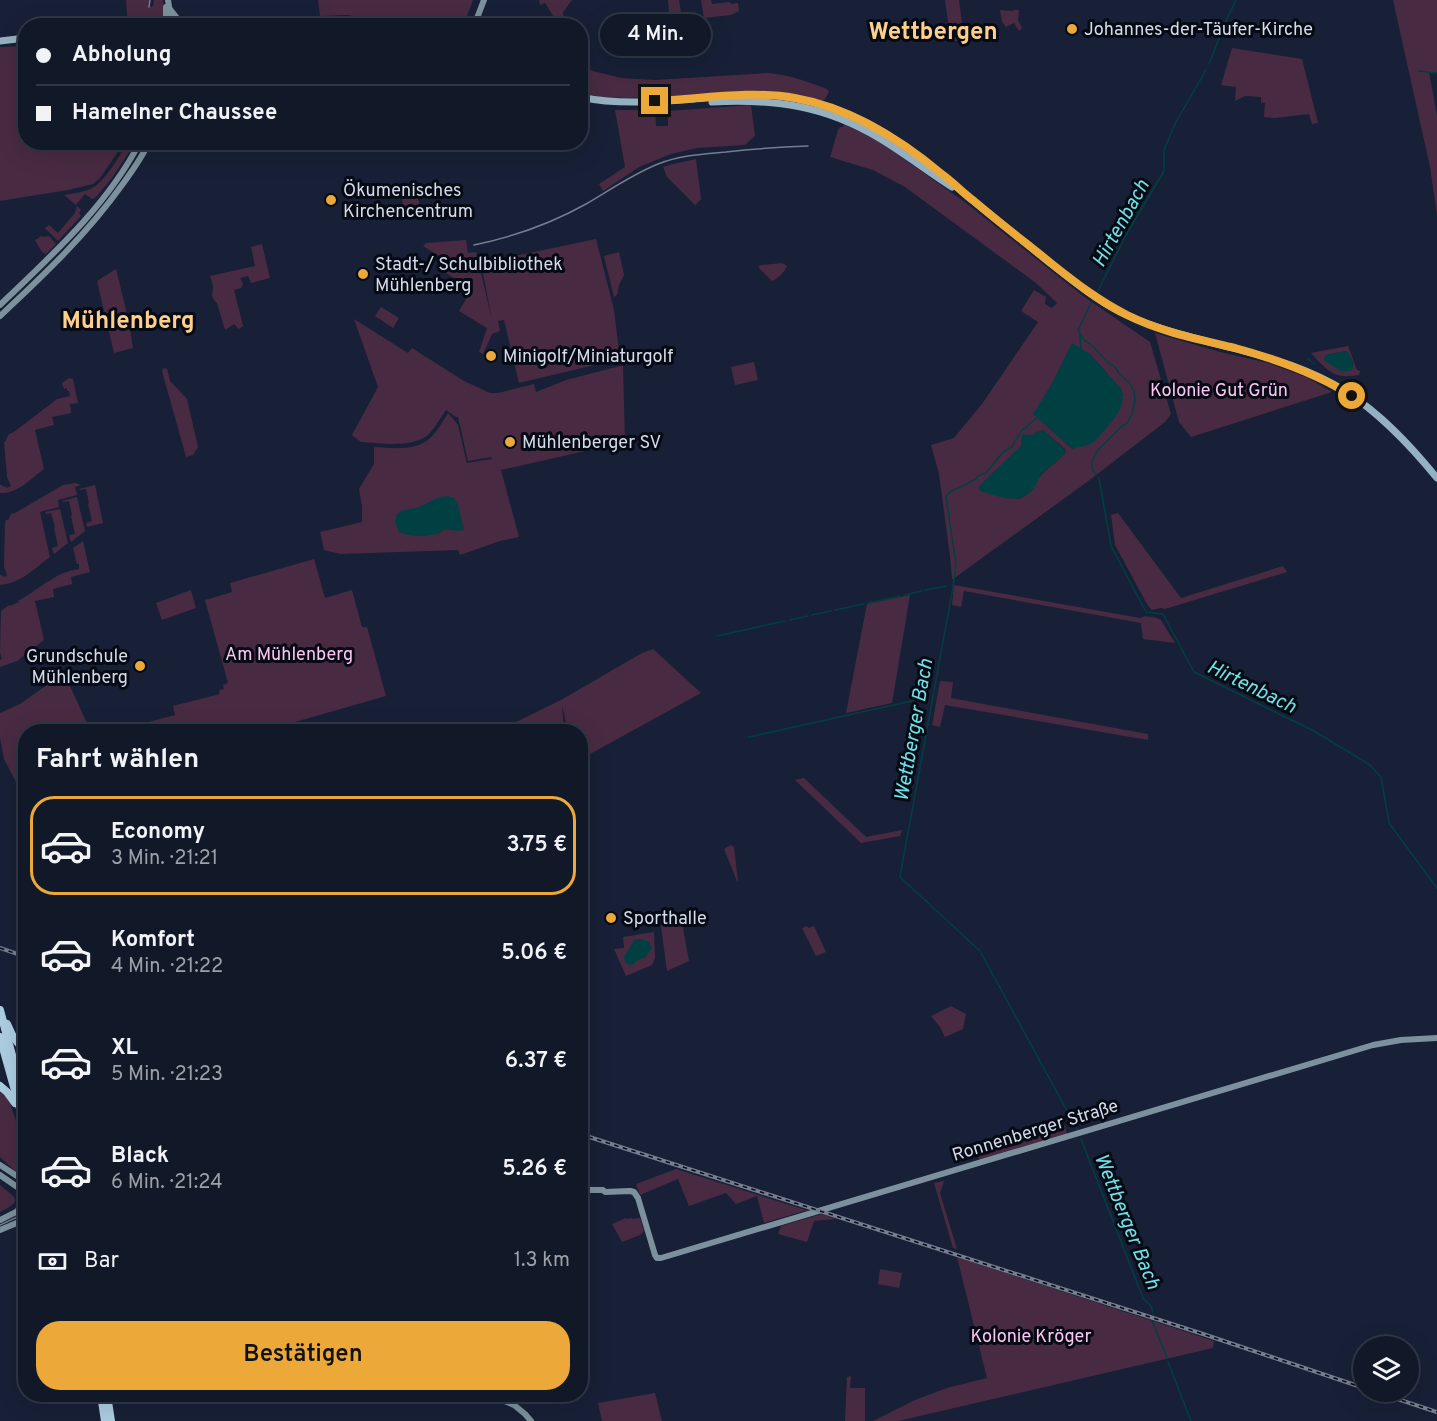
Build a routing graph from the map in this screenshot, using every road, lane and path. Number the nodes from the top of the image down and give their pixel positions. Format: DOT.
graph roads {
  1 [pos="167,0"];
  2 [pos="483,0"];
  3 [pos="170,8"];
  4 [pos="166,18"];
  5 [pos="171,18"];
  6 [pos="177,18"];
  7 [pos="475,18"];
  8 [pos="588,98"];
  9 [pos="588,103"];
  10 [pos="135,150"];
  11 [pos="144,150"];
  12 [pos="972,200"];
  13 [pos="0,305"];
  14 [pos="0,316"];
  15 [pos="1437,478"];
  16 [pos="0,1008"];
  17 [pos="0,1037"];
  18 [pos="1437,1038"];
  19 [pos="18,1043"];
  20 [pos="18,1077"];
  21 [pos="0,1086"];
  22 [pos="18,1102"];
  23 [pos="18,1110"];
  24 [pos="0,1165"];
  25 [pos="0,1175"];
  26 [pos="18,1177"];
  27 [pos="18,1189"];
  28 [pos="588,1193"];
  29 [pos="18,1210"];
  30 [pos="18,1211"];
  31 [pos="15,1213"];
  32 [pos="0,1220"];
  33 [pos="18,1222"];
  34 [pos="0,1230"];
  35 [pos="102,1402"];
  36 [pos="108,1402"];
  37 [pos="507,1402"];
  38 [pos="105,1421"];
  39 [pos="111,1421"];
  40 [pos="531,1421"];
  1 -- 3 [label="street"];
  1 -- 4 [label="street"];
  2 -- 7 [label="street"];
  3 -- 5 [label="street"];
  3 -- 6 [label="street"];
  8 -- 12 [label="main road"];
  9 -- 12 [label="main road"];
  10 -- 13 [label="street"];
  11 -- 14 [label="street"];
  12 -- 15 [label="main road"];
  16 -- 19 [label="highway"];
  16 -- 20 [label="highway"];
  17 -- 22 [label="highway"];
  18 -- 28 [label="street, Ronnenberger Straße"];
  21 -- 23 [label="highway"];
  24 -- 26 [label="street"];
  25 -- 27 [label="street"];
  29 -- 31 [label="street"];
  30 -- 31 [label="street"];
  31 -- 32 [label="street"];
  33 -- 34 [label="street"];
  35 -- 38 [label="highway"];
  36 -- 39 [label="highway"];
  37 -- 40 [label="street"];
}
